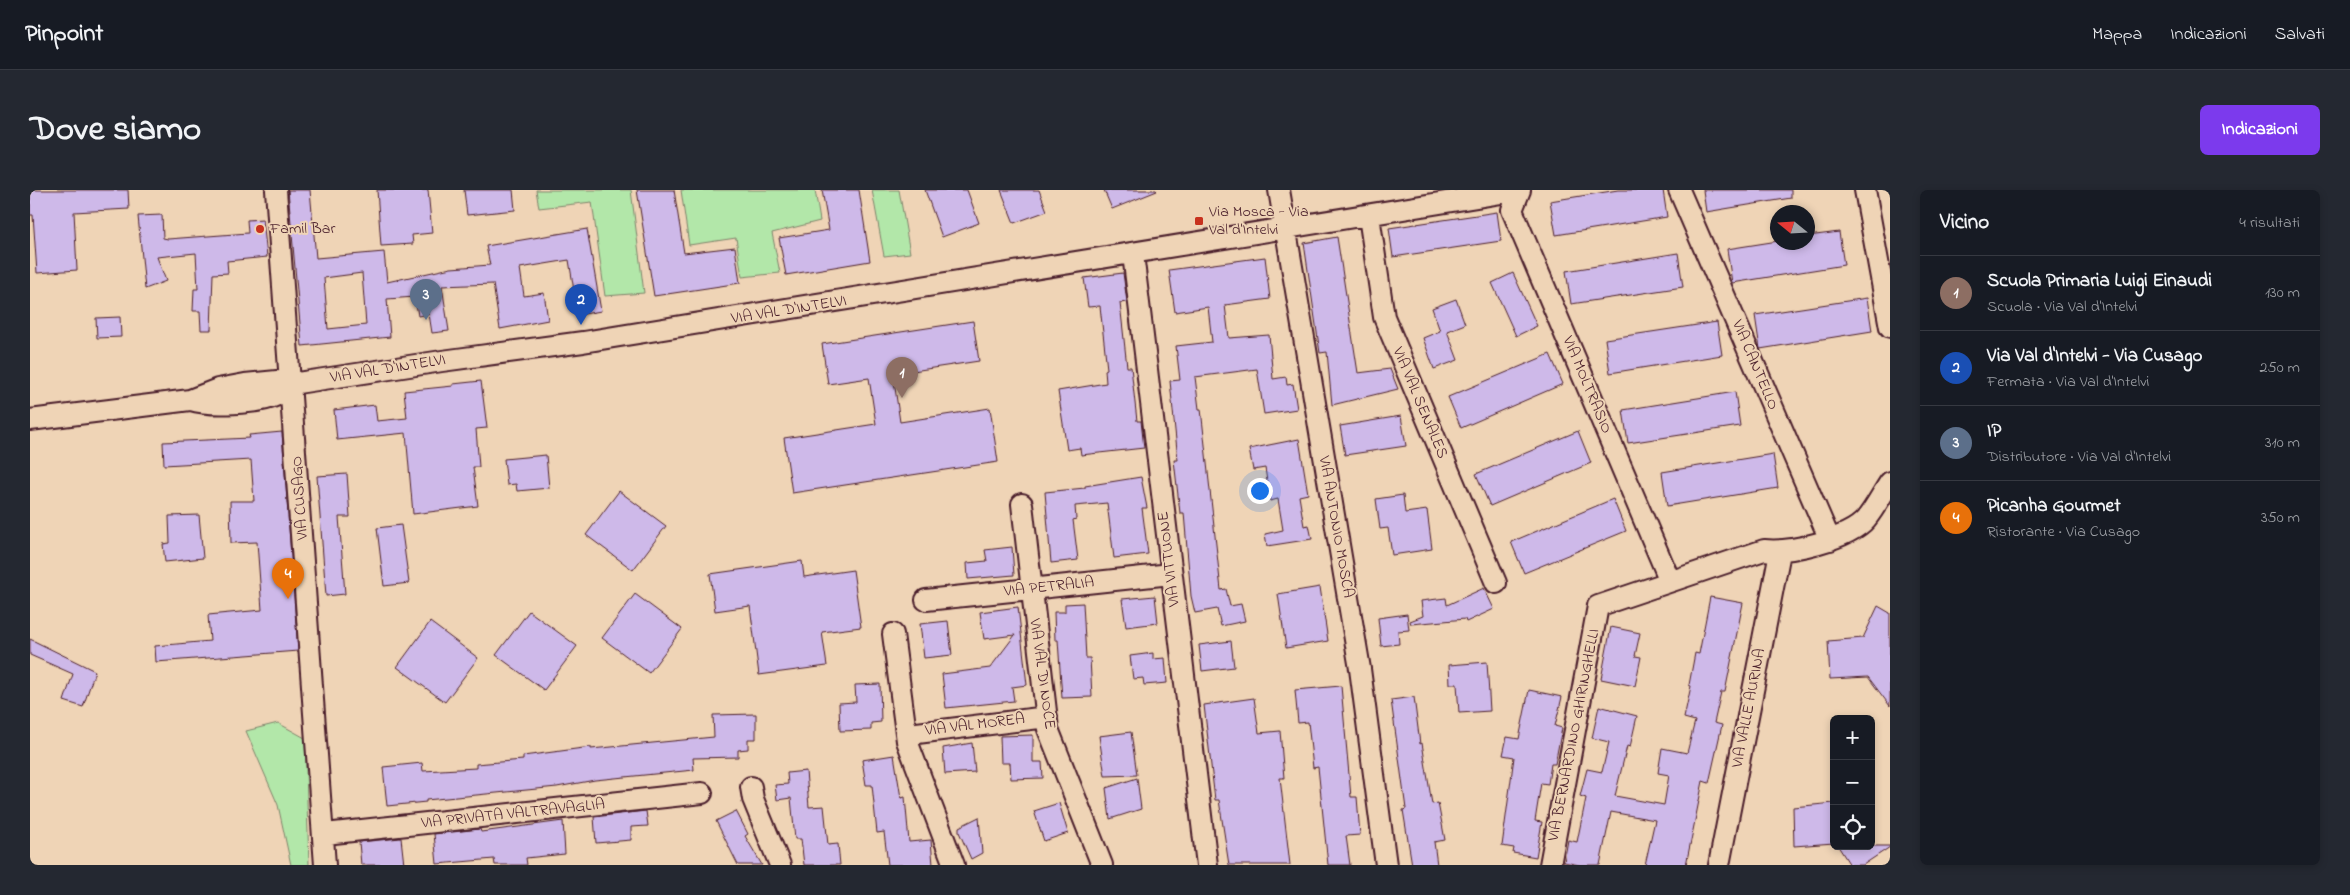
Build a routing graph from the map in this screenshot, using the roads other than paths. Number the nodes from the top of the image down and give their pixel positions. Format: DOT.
graph roads {
  1 [pos="276,190"];
  2 [pos="1279,190"];
  3 [pos="1520,190"];
  4 [pos="1680,190"];
  5 [pos="1865,190"];
  6 [pos="1369,216"];
  7 [pos="1285,230"];
  8 [pos="1133,254"];
  9 [pos="1890,327"];
  10 [pos="291,384"];
  11 [pos="30,420"];
  12 [pos="1890,482"];
  13 [pos="1022,504"];
  14 [pos="1830,540"];
  15 [pos="1780,552"];
  16 [pos="1171,574"];
  17 [pos="1670,581"];
  18 [pos="1496,583"];
  19 [pos="1031,590"];
  20 [pos="926,600"];
  21 [pos="893,634"];
  22 [pos="1047,717"];
  23 [pos="907,741"];
  24 [pos="752,787"];
  25 [pos="702,793"];
  26 [pos="325,834"];
  27 [pos="326,865"];
  28 [pos="780,865"];
  29 [pos="954,865"];
  30 [pos="1102,865"];
  31 [pos="1207,865"];
  32 [pos="1386,865"];
  33 [pos="1550,865"];
  34 [pos="1719,865"];
  1 -- 10 [label="street, VIA CUSAGO"];
  2 -- 7 [label="street, VIA ANTONIO MOSCA"];
  3 -- 6 [label="street, VIA VAL D'INTELVI"];
  3 -- 17 [label="street, VIA MOLTRASIO"];
  4 -- 14 [label="street, VIA CANTELLO"];
  5 -- 9 [label="street"];
  6 -- 7 [label="street, VIA VAL D'INTELVI"];
  6 -- 18 [label="street, VIA VAL SENALES"];
  7 -- 8 [label="street, VIA VAL D'INTELVI"];
  7 -- 32 [label="street, VIA ANTONIO MOSCA"];
  8 -- 10 [label="street, VIA VAL D'INTELVI"];
  8 -- 16 [label="street, VIA VITTUONE"];
  10 -- 11 [label="street, VIA VAL D'INTELVI"];
  10 -- 26 [label="street, VIA CUSAGO"];
  12 -- 14 [label="street"];
  13 -- 19 [label="street, VIA VAL DI NOCE"];
  14 -- 15 [label="street"];
  15 -- 17 [label="street"];
  15 -- 34 [label="street, VIA VALLE AURINA"];
  16 -- 19 [label="street, VIA PETRALIA"];
  16 -- 31 [label="street, VIA VITTUONE"];
  17 -- 33 [label="street, VIA BERNARDINO GHIRINGHELLI"];
  19 -- 20 [label="street, VIA PETRALIA"];
  19 -- 22 [label="street, VIA VAL DI NOCE"];
  21 -- 23 [label="street"];
  22 -- 23 [label="street, VIA VAL MOREA"];
  22 -- 30 [label="street, VIA VAL DI NOCE"];
  23 -- 29 [label="street"];
  24 -- 28 [label="street"];
  25 -- 26 [label="street, VIA PRIVATA VALTRAVAGLIA"];
  26 -- 27 [label="street, VIA CUSAGO"];
}
